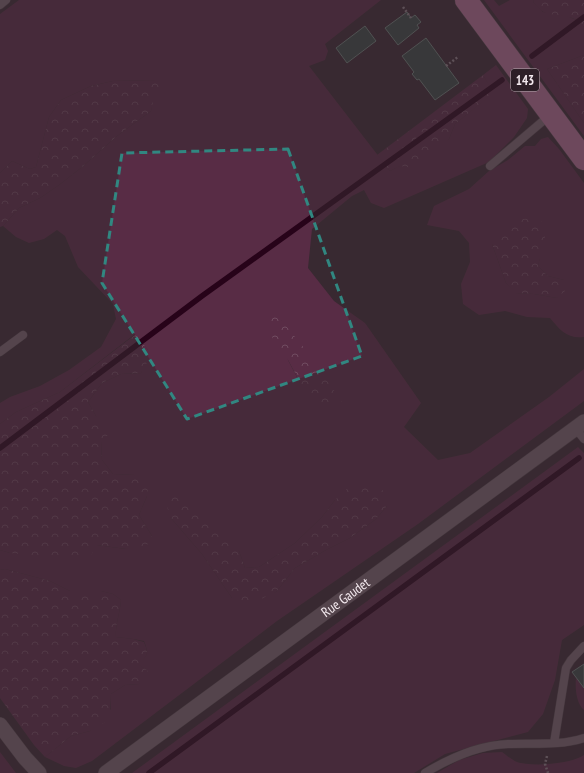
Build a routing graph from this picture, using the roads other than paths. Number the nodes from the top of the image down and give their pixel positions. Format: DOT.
graph roads {
  1 [pos="6,0"];
  2 [pos="466,0"];
  3 [pos="0,4"];
  4 [pos="551,115"];
  5 [pos="584,159"];
  6 [pos="490,166"];
  7 [pos="23,335"];
  8 [pos="0,352"];
  9 [pos="581,430"];
  10 [pos="584,646"];
  11 [pos="0,725"];
  12 [pos="584,738"];
  13 [pos="554,743"];
  14 [pos="39,773"];
  15 [pos="106,773"];
  16 [pos="425,773"];
  1 -- 3 [label="lane"];
  2 -- 4 [label="main road, 143"];
  4 -- 5 [label="main road, 143"];
  4 -- 6 [label="lane"];
  7 -- 8 [label="lane"];
  9 -- 15 [label="street, Rue Gaudet"];
  10 -- 13 [label="lane"];
  11 -- 14 [label="street"];
  12 -- 13 [label="lane"];
  13 -- 16 [label="lane"];
}
